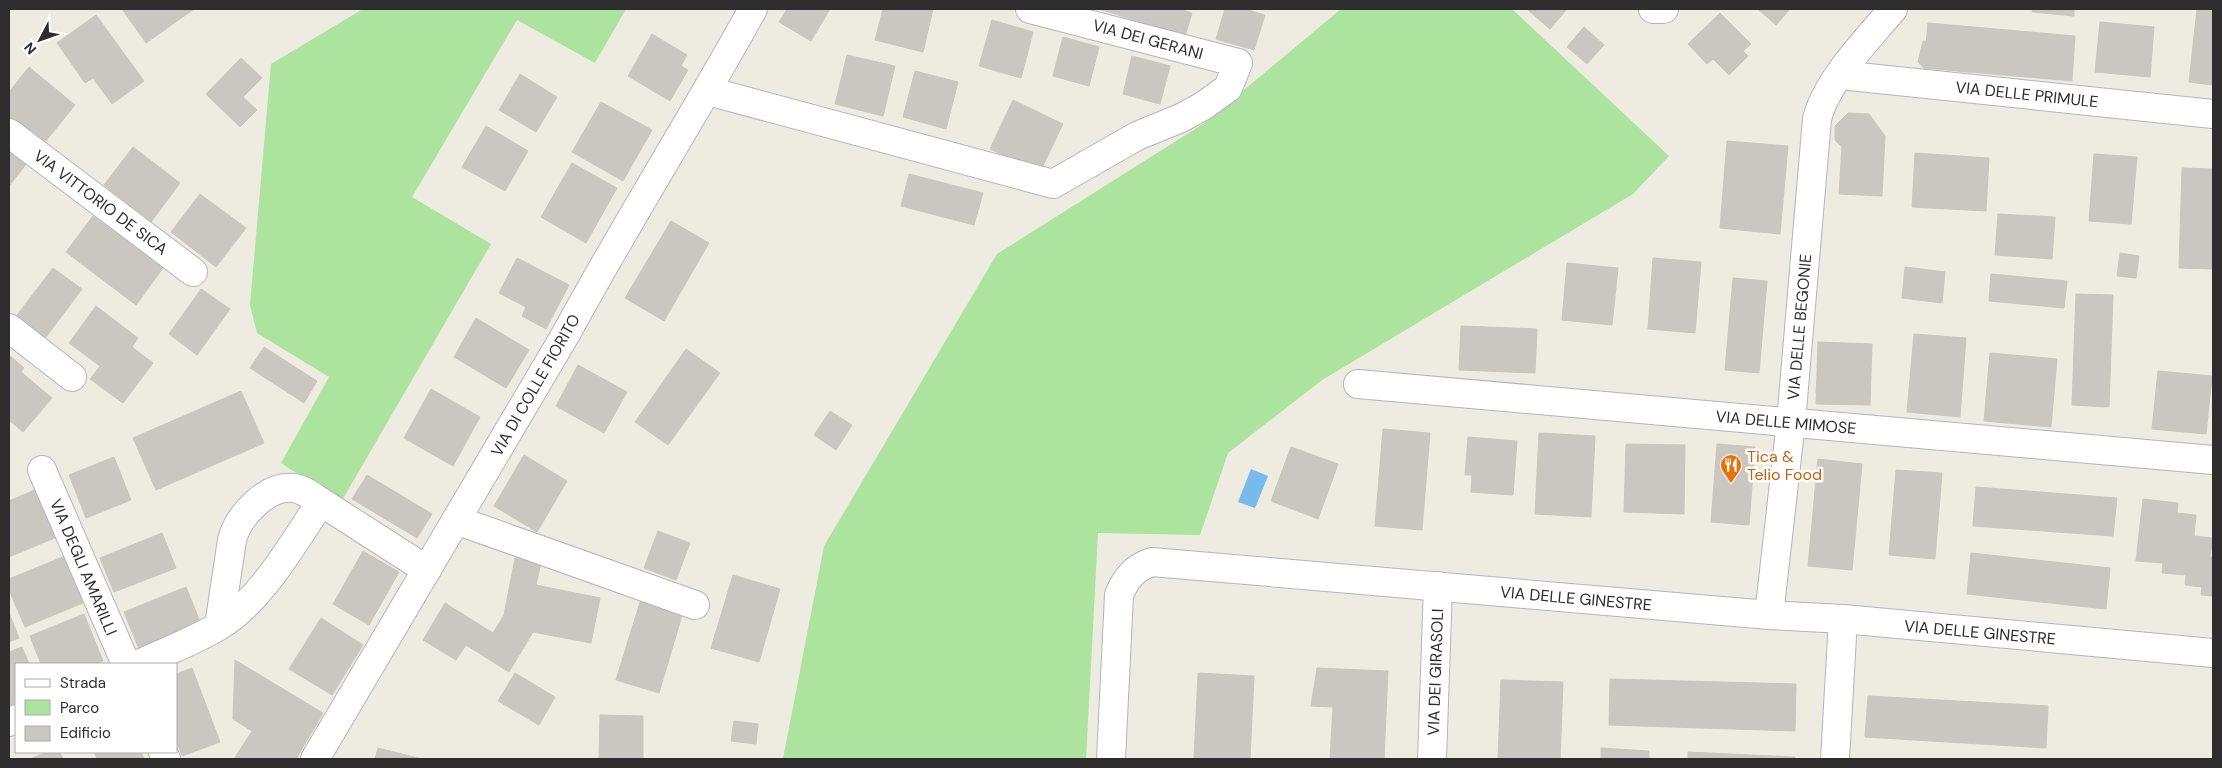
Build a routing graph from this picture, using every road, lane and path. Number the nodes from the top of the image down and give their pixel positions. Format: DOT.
graph roads {
  1 [pos="753,9"];
  2 [pos="1030,9"];
  3 [pos="1653,9"];
  4 [pos="1664,9"];
  5 [pos="1893,9"];
  6 [pos="1840,75"];
  7 [pos="708,91"];
  8 [pos="2213,114"];
  9 [pos="9,133"];
  10 [pos="193,272"];
  11 [pos="9,328"];
  12 [pos="72,377"];
  13 [pos="1358,384"];
  14 [pos="1791,422"];
  15 [pos="2213,460"];
  16 [pos="42,470"];
  17 [pos="321,502"];
  18 [pos="456,520"];
  19 [pos="427,570"];
  20 [pos="1438,586"];
  21 [pos="695,605"];
  22 [pos="1768,615"];
  23 [pos="1843,620"];
  24 [pos="219,626"];
  25 [pos="2213,654"];
  26 [pos="126,663"];
  27 [pos="141,663"];
  28 [pos="315,759"];
  29 [pos="1111,759"];
  30 [pos="1432,759"];
  31 [pos="1835,759"];
  1 -- 7 [label="street, VIA DI COLLE FIORITO"];
  2 -- 7 [label="street, VIA DEI GERANI"];
  3 -- 4 [label="street"];
  5 -- 6 [label="street, VIA DELLE BEGONIE"];
  6 -- 8 [label="street, VIA DELLE PRIMULE"];
  6 -- 14 [label="street, VIA DELLE BEGONIE"];
  7 -- 18 [label="street, VIA DI COLLE FIORITO"];
  9 -- 10 [label="street, VIA VITTORIO DE SICA"];
  11 -- 12 [label="street"];
  13 -- 14 [label="street, VIA DELLE MIMOSE"];
  14 -- 15 [label="street, VIA DELLE MIMOSE"];
  14 -- 22 [label="street, VIA DELLE BEGONIE"];
  16 -- 26 [label="street, VIA DEGLI AMARILLI"];
  17 -- 19 [label="street"];
  17 -- 24 [label="street"];
  17 -- 24 [label="street"];
  18 -- 19 [label="street, VIA DI COLLE FIORITO"];
  18 -- 21 [label="street"];
  19 -- 28 [label="street, VIA DI COLLE FIORITO"];
  20 -- 22 [label="street, VIA DELLE GINESTRE"];
  20 -- 29 [label="street, VIA DELLE GINESTRE"];
  20 -- 30 [label="street, VIA DEI GIRASOLI"];
  22 -- 23 [label="street, VIA DELLE GINESTRE"];
  23 -- 25 [label="street, VIA DELLE GINESTRE"];
  23 -- 31 [label="street"];
  24 -- 27 [label="street"];
}
